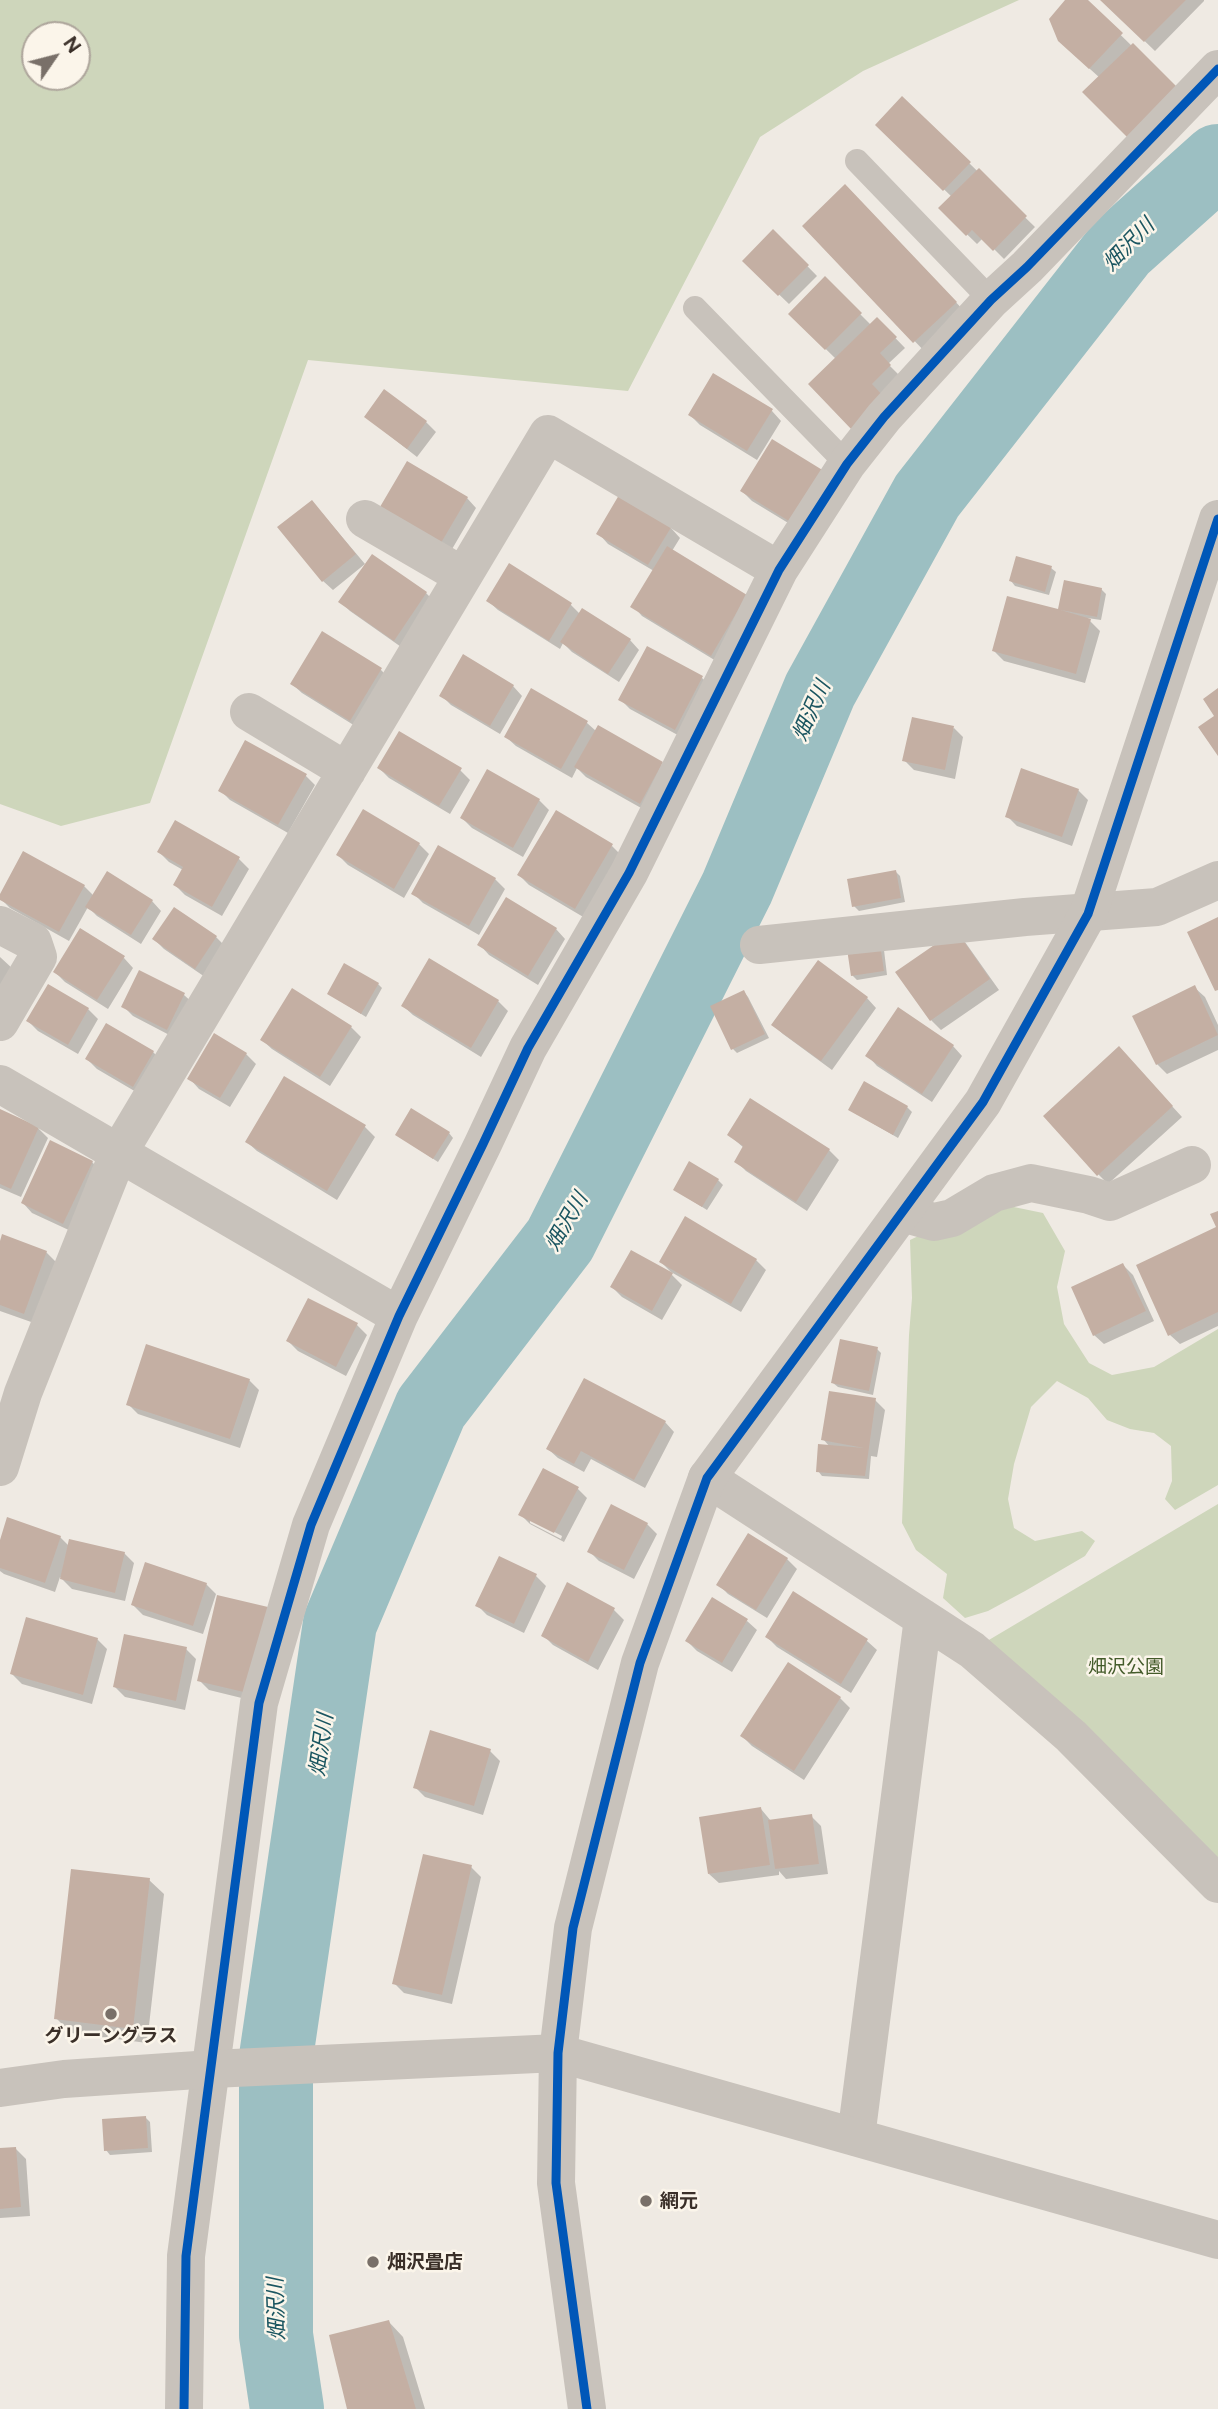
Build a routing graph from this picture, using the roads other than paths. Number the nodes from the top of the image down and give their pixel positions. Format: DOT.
graph roads {
  1 [pos="1218,69"];
  2 [pos="857,161"];
  3 [pos="991,300"];
  4 [pos="695,308"];
  5 [pos="847,464"];
  6 [pos="365,519"];
  7 [pos="1218,519"];
  8 [pos="779,570"];
  9 [pos="463,576"];
  10 [pos="249,712"];
  11 [pos="347,771"];
  12 [pos="1218,880"];
  13 [pos="1088,914"];
  14 [pos="0,925"];
  15 [pos="759,945"];
  16 [pos="0,1023"];
  17 [pos="0,1084"];
  18 [pos="119,1152"];
  19 [pos="1192,1165"];
  20 [pos="902,1213"];
  21 [pos="399,1316"];
  22 [pos="0,1467"];
  23 [pos="706,1478"];
  24 [pos="923,1618"];
  25 [pos="1218,1884"];
  26 [pos="558,2053"];
  27 [pos="212,2070"];
  28 [pos="0,2088"];
  29 [pos="856,2137"];
  30 [pos="1218,2240"];
  31 [pos="184,2409"];
  32 [pos="587,2409"];
  1 -- 3 [label="street"];
  2 -- 3 [label="lane"];
  3 -- 5 [label="street"];
  4 -- 5 [label="lane"];
  5 -- 8 [label="street"];
  6 -- 9 [label="street"];
  7 -- 13 [label="street"];
  8 -- 9 [label="street"];
  8 -- 21 [label="street"];
  9 -- 11 [label="street"];
  10 -- 11 [label="street"];
  11 -- 18 [label="street"];
  12 -- 13 [label="street"];
  13 -- 15 [label="street"];
  13 -- 20 [label="street"];
  14 -- 16 [label="street"];
  17 -- 18 [label="street"];
  18 -- 21 [label="street"];
  18 -- 22 [label="street"];
  19 -- 20 [label="street"];
  20 -- 23 [label="street"];
  21 -- 27 [label="street"];
  23 -- 24 [label="street"];
  23 -- 26 [label="street"];
  24 -- 25 [label="street"];
  24 -- 29 [label="street"];
  26 -- 27 [label="street"];
  26 -- 29 [label="street"];
  26 -- 32 [label="street"];
  27 -- 28 [label="street"];
  27 -- 31 [label="street"];
  29 -- 30 [label="street"];
}
